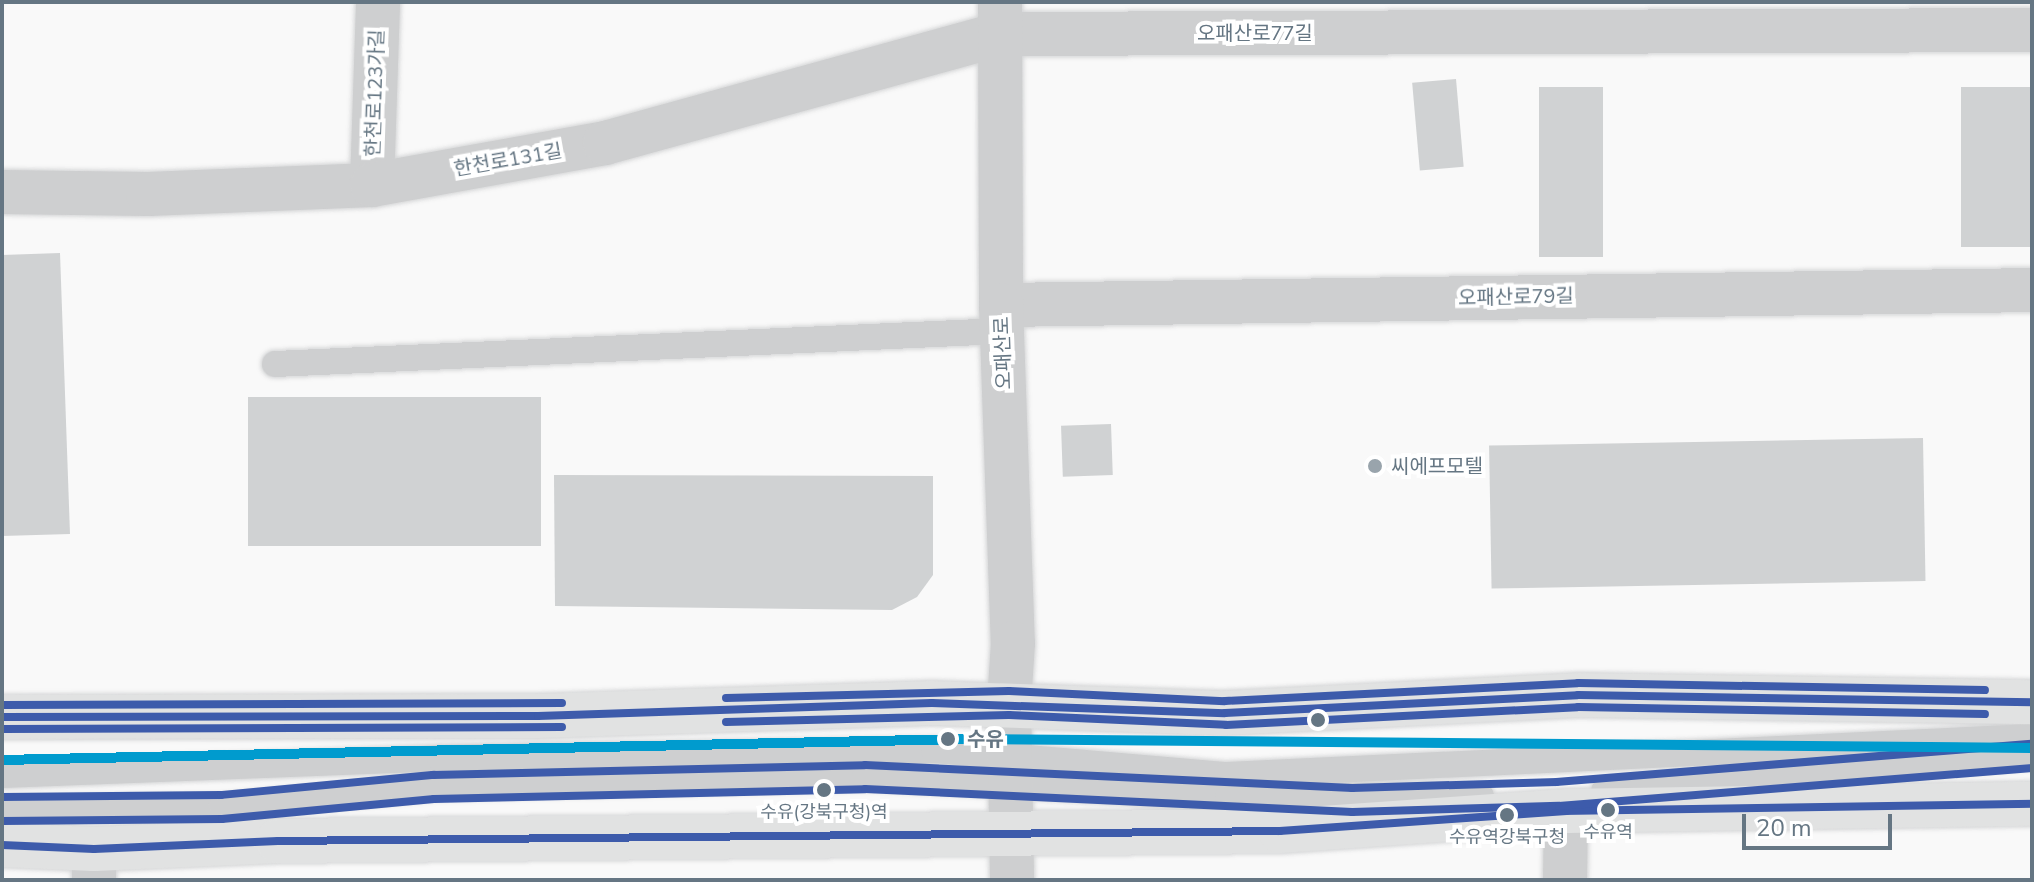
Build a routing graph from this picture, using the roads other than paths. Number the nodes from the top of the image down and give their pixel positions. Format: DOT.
graph roads {
  1 [pos="378,2"];
  2 [pos="1633,16"];
  3 [pos="1957,16"];
  4 [pos="1509,17"];
  5 [pos="1000,18"];
  6 [pos="2032,30"];
  7 [pos="372,185"];
  8 [pos="2,192"];
  9 [pos="2032,290"];
  10 [pos="1001,318"];
  11 [pos="275,364"];
  12 [pos="2032,702"];
  13 [pos="1009,703"];
  14 [pos="2,717"];
  15 [pos="2032,737"];
  16 [pos="2032,756"];
  17 [pos="1011,772"];
  18 [pos="2,775"];
  19 [pos="2032,804"];
  20 [pos="2,809"];
  21 [pos="1566,811"];
  22 [pos="1013,834"];
  23 [pos="2,845"];
  24 [pos="94,864"];
  25 [pos="1012,880"];
  26 [pos="1565,880"];
  1 -- 7 [label="street, 한천로123가길"];
  2 -- 3 [label="street, 오패산로77길"];
  2 -- 4 [label="street, 오패산로77길"];
  3 -- 6 [label="street, 오패산로77길"];
  4 -- 5 [label="street, 오패산로77길"];
  5 -- 7 [label="street, 한천로131길"];
  5 -- 10 [label="street, 오패산로"];
  7 -- 8 [label="street, 한천로131길"];
  9 -- 10 [label="street, 오패산로79길"];
  10 -- 11 [label="lane"];
  10 -- 13 [label="street, 오패산로"];
  12 -- 13 [label="main road"];
  13 -- 14 [label="main road"];
  13 -- 17 [label="street, 오패산로"];
  15 -- 17 [label="lane"];
  16 -- 17 [label="lane"];
  17 -- 18 [label="lane"];
  17 -- 20 [label="lane"];
  17 -- 22 [label="street, 오패산로"];
  19 -- 21 [label="main road"];
  21 -- 22 [label="main road"];
  21 -- 26 [label="street"];
  22 -- 24 [label="main road"];
  22 -- 25 [label="street, 오패산로"];
  23 -- 24 [label="main road"];
}
